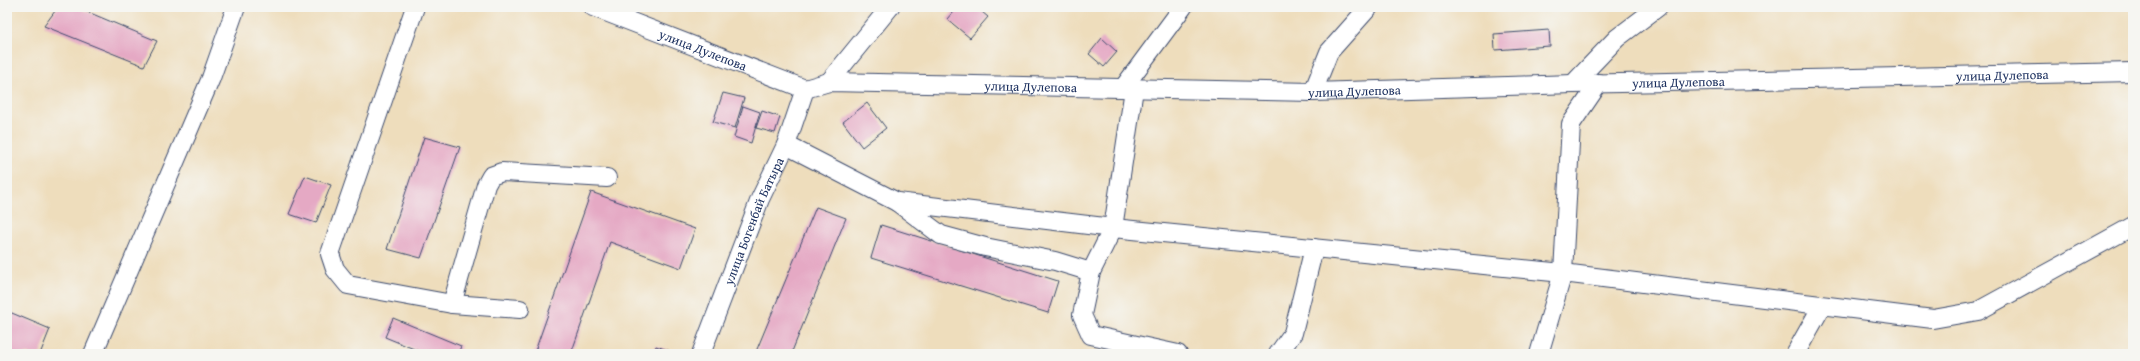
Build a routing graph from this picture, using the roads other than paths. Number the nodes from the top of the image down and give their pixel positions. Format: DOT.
graph roads {
  1 [pos="236,7"];
  2 [pos="416,7"];
  3 [pos="592,7"];
  4 [pos="890,7"];
  5 [pos="1183,7"];
  6 [pos="1369,7"];
  7 [pos="1658,7"];
  8 [pos="2133,72"];
  9 [pos="829,82"];
  10 [pos="1599,83"];
  11 [pos="1573,84"];
  12 [pos="805,89"];
  13 [pos="1129,89"];
  14 [pos="1313,92"];
  15 [pos="786,145"];
  16 [pos="607,178"];
  17 [pos="897,202"];
  18 [pos="2133,226"];
  19 [pos="1113,228"];
  20 [pos="1314,248"];
  21 [pos="1091,272"];
  22 [pos="1563,273"];
  23 [pos="452,304"];
  24 [pos="1822,306"];
  25 [pos="520,309"];
  26 [pos="93,354"];
  27 [pos="702,354"];
  28 [pos="1178,354"];
  29 [pos="1278,354"];
  30 [pos="1539,354"];
  31 [pos="1795,354"];
  1 -- 26 [label="street"];
  2 -- 23 [label="street"];
  3 -- 12 [label="street, улица Дулепова"];
  4 -- 9 [label="street"];
  5 -- 13 [label="street"];
  6 -- 14 [label="street"];
  7 -- 11 [label="street"];
  8 -- 10 [label="street, улица Дулепова"];
  9 -- 12 [label="street, улица Дулепова"];
  9 -- 13 [label="street, улица Дулепова"];
  10 -- 11 [label="street, улица Дулепова"];
  10 -- 22 [label="street"];
  11 -- 14 [label="street, улица Дулепова"];
  12 -- 15 [label="street, улица Богенбай Батыра"];
  13 -- 14 [label="street, улица Дулепова"];
  13 -- 19 [label="street"];
  15 -- 17 [label="street"];
  15 -- 27 [label="street, улица Богенбай Батыра"];
  16 -- 23 [label="street"];
  17 -- 19 [label="street"];
  17 -- 21 [label="street"];
  18 -- 24 [label="street"];
  19 -- 20 [label="street"];
  19 -- 21 [label="street"];
  20 -- 22 [label="street"];
  20 -- 29 [label="street"];
  21 -- 28 [label="street"];
  22 -- 24 [label="street"];
  22 -- 30 [label="street"];
  23 -- 25 [label="street"];
  24 -- 31 [label="street"];
}
